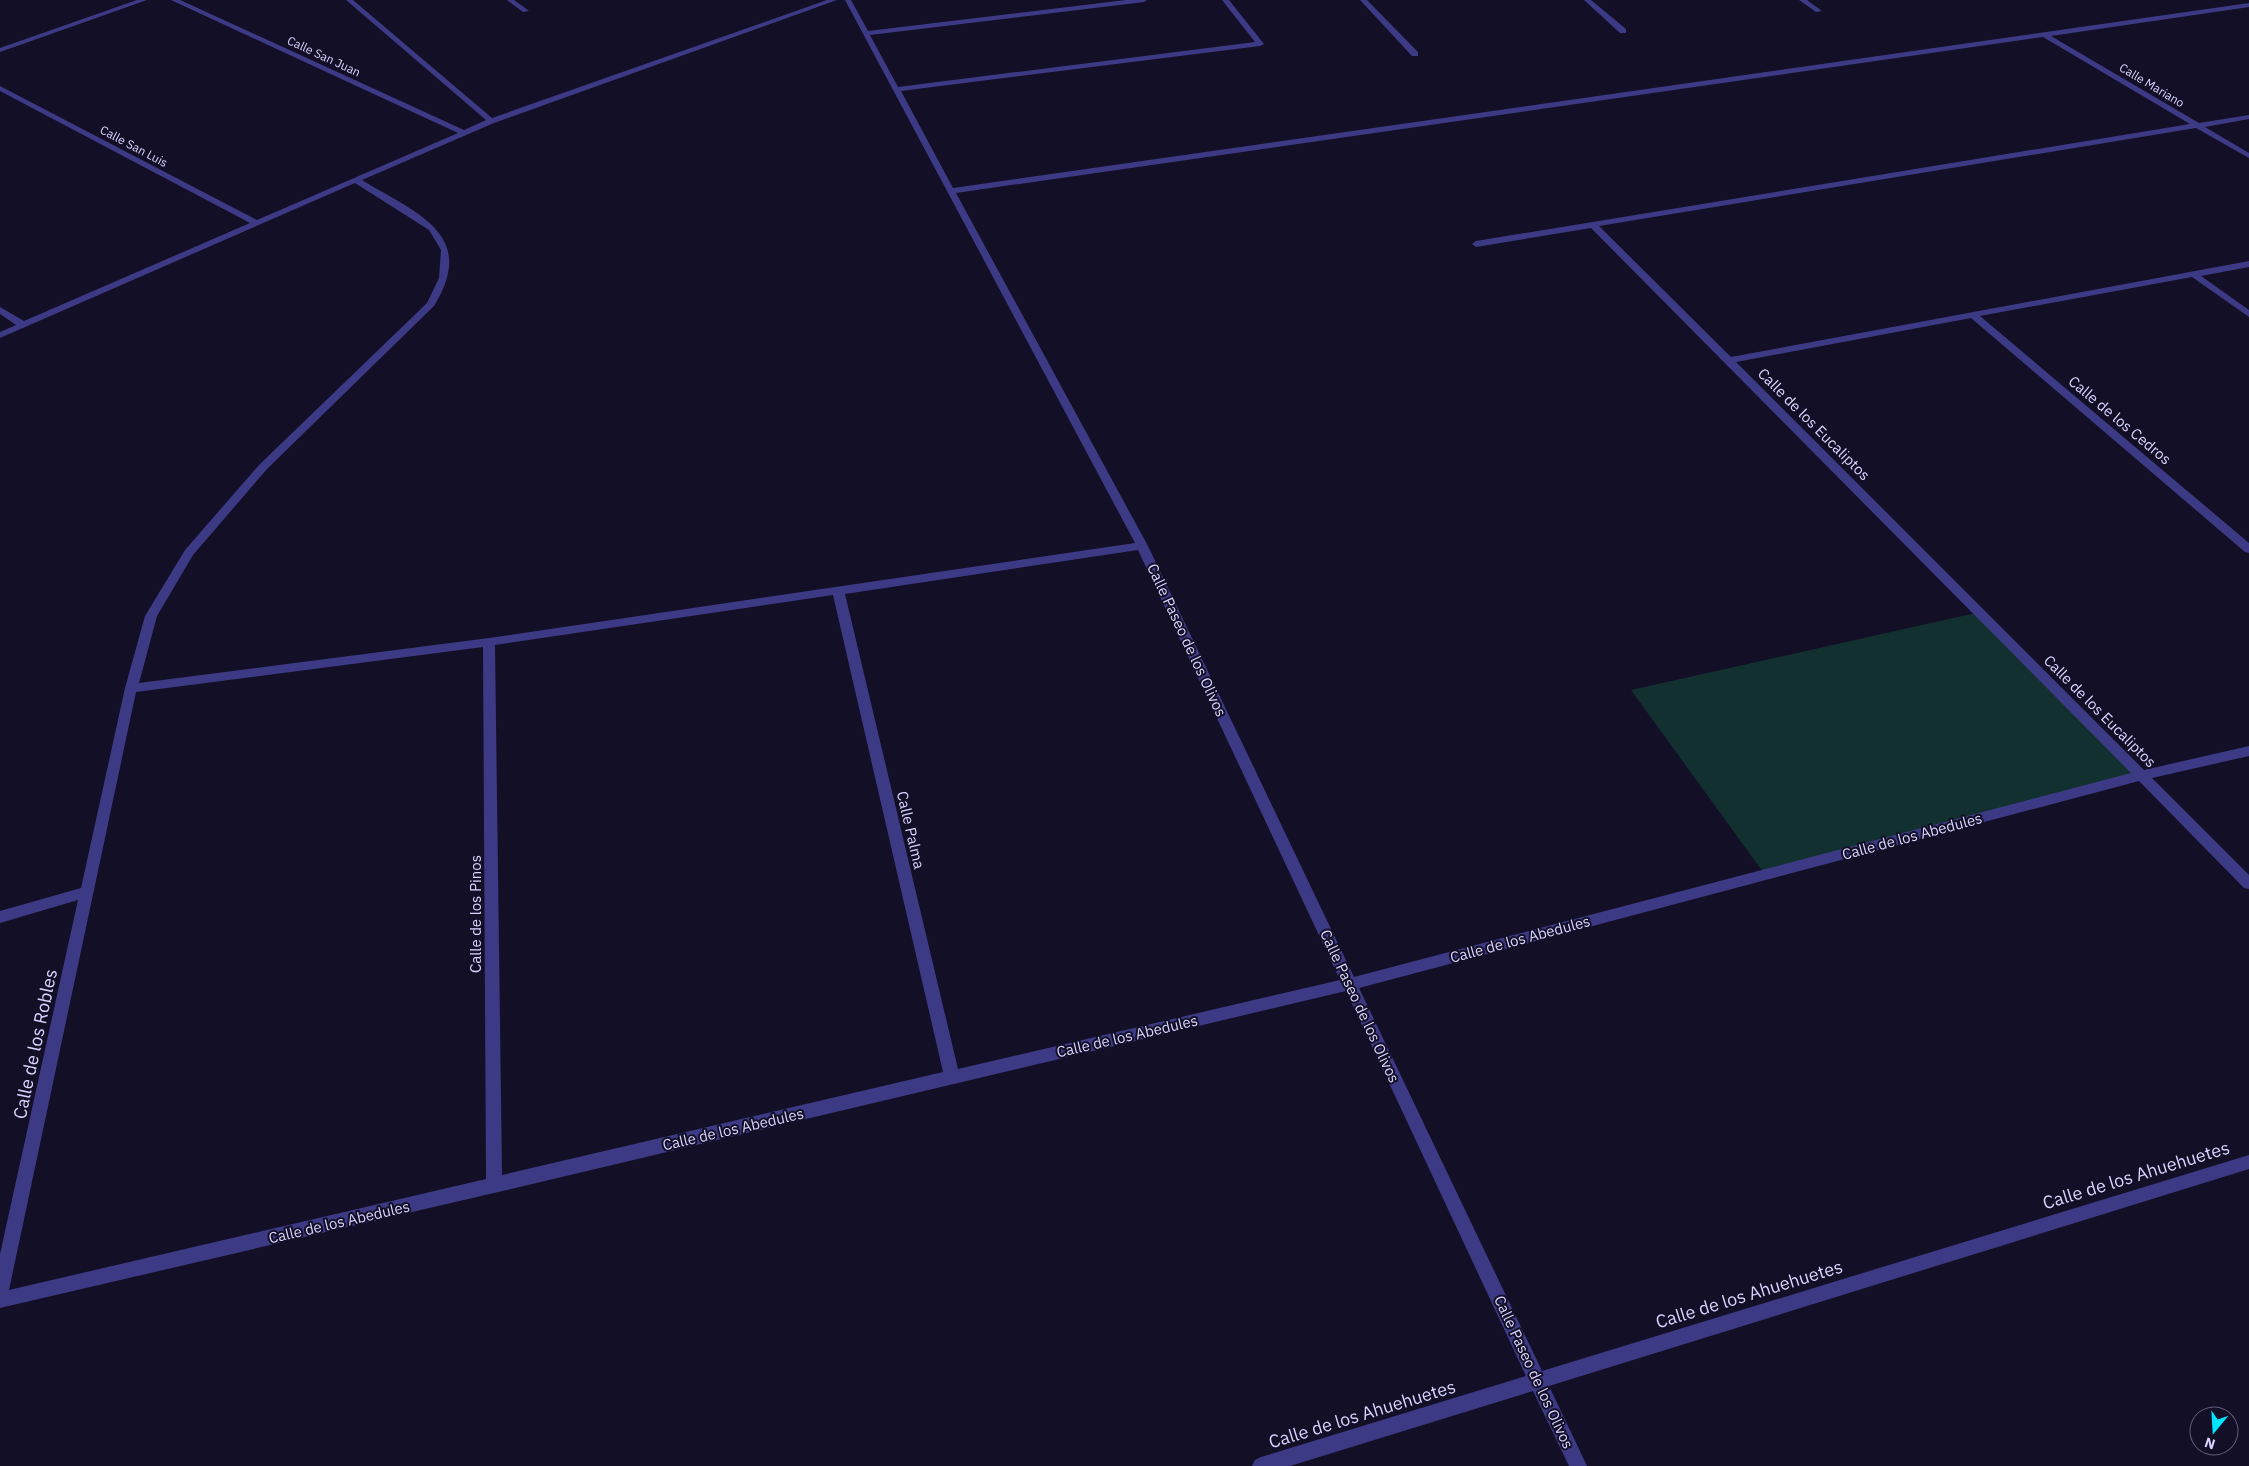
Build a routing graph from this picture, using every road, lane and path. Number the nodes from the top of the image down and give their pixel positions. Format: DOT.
graph roads {
  1 [pos="144,0"];
  2 [pos="174,0"];
  3 [pos="349,0"];
  4 [pos="510,0"];
  5 [pos="834,0"];
  6 [pos="848,0"];
  7 [pos="1144,0"];
  8 [pos="1225,0"];
  9 [pos="1363,0"];
  10 [pos="1587,0"];
  11 [pos="1802,0"];
  12 [pos="2249,5"];
  13 [pos="525,11"];
  14 [pos="1818,11"];
  15 [pos="1623,30"];
  16 [pos="866,33"];
  17 [pos="2044,34"];
  18 [pos="0,50"];
  19 [pos="1415,54"];
  20 [pos="0,88"];
  21 [pos="897,89"];
  22 [pos="2249,117"];
  23 [pos="491,122"];
  24 [pos="2198,125"];
  25 [pos="465,132"];
  26 [pos="2249,156"];
  27 [pos="356,180"];
  28 [pos="951,191"];
  29 [pos="257,223"];
  30 [pos="1592,225"];
  31 [pos="1476,244"];
  32 [pos="2249,264"];
  33 [pos="2193,274"];
  34 [pos="0,310"];
  35 [pos="2249,314"];
  36 [pos="1972,315"];
  37 [pos="23,325"];
  38 [pos="0,334"];
  39 [pos="1729,360"];
  40 [pos="1142,546"];
  41 [pos="2249,548"];
  42 [pos="838,590"];
  43 [pos="489,642"];
  44 [pos="131,688"];
  45 [pos="2249,751"];
  46 [pos="2143,775"];
  47 [pos="2249,884"];
  48 [pos="87,892"];
  49 [pos="0,917"];
  50 [pos="1350,984"];
  51 [pos="952,1077"];
  52 [pos="2249,1162"];
  53 [pos="494,1186"];
  54 [pos="0,1292"];
  55 [pos="0,1300"];
  56 [pos="1538,1380"];
  57 [pos="1262,1466"];
  58 [pos="1578,1466"];
  1 -- 18 [label="street"];
  2 -- 25 [label="street, Calle San Juan"];
  3 -- 23 [label="street"];
  4 -- 13 [label="street"];
  5 -- 23 [label="street"];
  6 -- 16 [label="street, Calle Paseo de los Olivos"];
  7 -- 16 [label="street"];
  8 -- 21 [label="street"];
  9 -- 19 [label="street"];
  10 -- 15 [label="street"];
  11 -- 14 [label="street"];
  12 -- 17 [label="street"];
  16 -- 21 [label="street, Calle Paseo de los Olivos"];
  17 -- 24 [label="street, Calle Mariano"];
  17 -- 28 [label="street"];
  20 -- 29 [label="street, Calle San Luis"];
  21 -- 28 [label="street, Calle Paseo de los Olivos"];
  22 -- 24 [label="street"];
  23 -- 25 [label="street"];
  24 -- 26 [label="street, Calle Mariano"];
  24 -- 30 [label="street"];
  25 -- 27 [label="street"];
  27 -- 29 [label="street"];
  27 -- 44 [label="street, Calle de los Robles"];
  28 -- 40 [label="street, Calle Paseo de los Olivos"];
  29 -- 37 [label="street"];
  30 -- 31 [label="street"];
  30 -- 39 [label="street"];
  32 -- 33 [label="street, Calle de los Eucaliptos"];
  33 -- 35 [label="street"];
  33 -- 36 [label="street, Calle de los Eucaliptos"];
  34 -- 37 [label="street"];
  36 -- 39 [label="street, Calle de los Eucaliptos"];
  36 -- 41 [label="street, Calle de los Cedros"];
  37 -- 38 [label="street"];
  39 -- 46 [label="street, Calle de los Eucaliptos"];
  40 -- 42 [label="street"];
  40 -- 50 [label="street, Calle Paseo de los Olivos"];
  42 -- 43 [label="street"];
  42 -- 51 [label="street, Calle Palma"];
  43 -- 44 [label="street"];
  43 -- 53 [label="street, Calle de los Pinos"];
  44 -- 48 [label="street, Calle de los Robles"];
  45 -- 46 [label="street, Calle de los Abedules"];
  46 -- 47 [label="street, Calle de los Eucaliptos"];
  46 -- 50 [label="street, Calle de los Abedules"];
  48 -- 49 [label="street"];
  48 -- 54 [label="street, Calle de los Robles"];
  50 -- 51 [label="street, Calle de los Abedules"];
  50 -- 56 [label="street, Calle Paseo de los Olivos"];
  51 -- 53 [label="street, Calle de los Abedules"];
  52 -- 56 [label="street, Calle de los Ahuehuetes"];
  53 -- 55 [label="street, Calle de los Abedules"];
  56 -- 57 [label="street, Calle de los Ahuehuetes"];
  56 -- 58 [label="street, Calle Paseo de los Olivos"];
}
